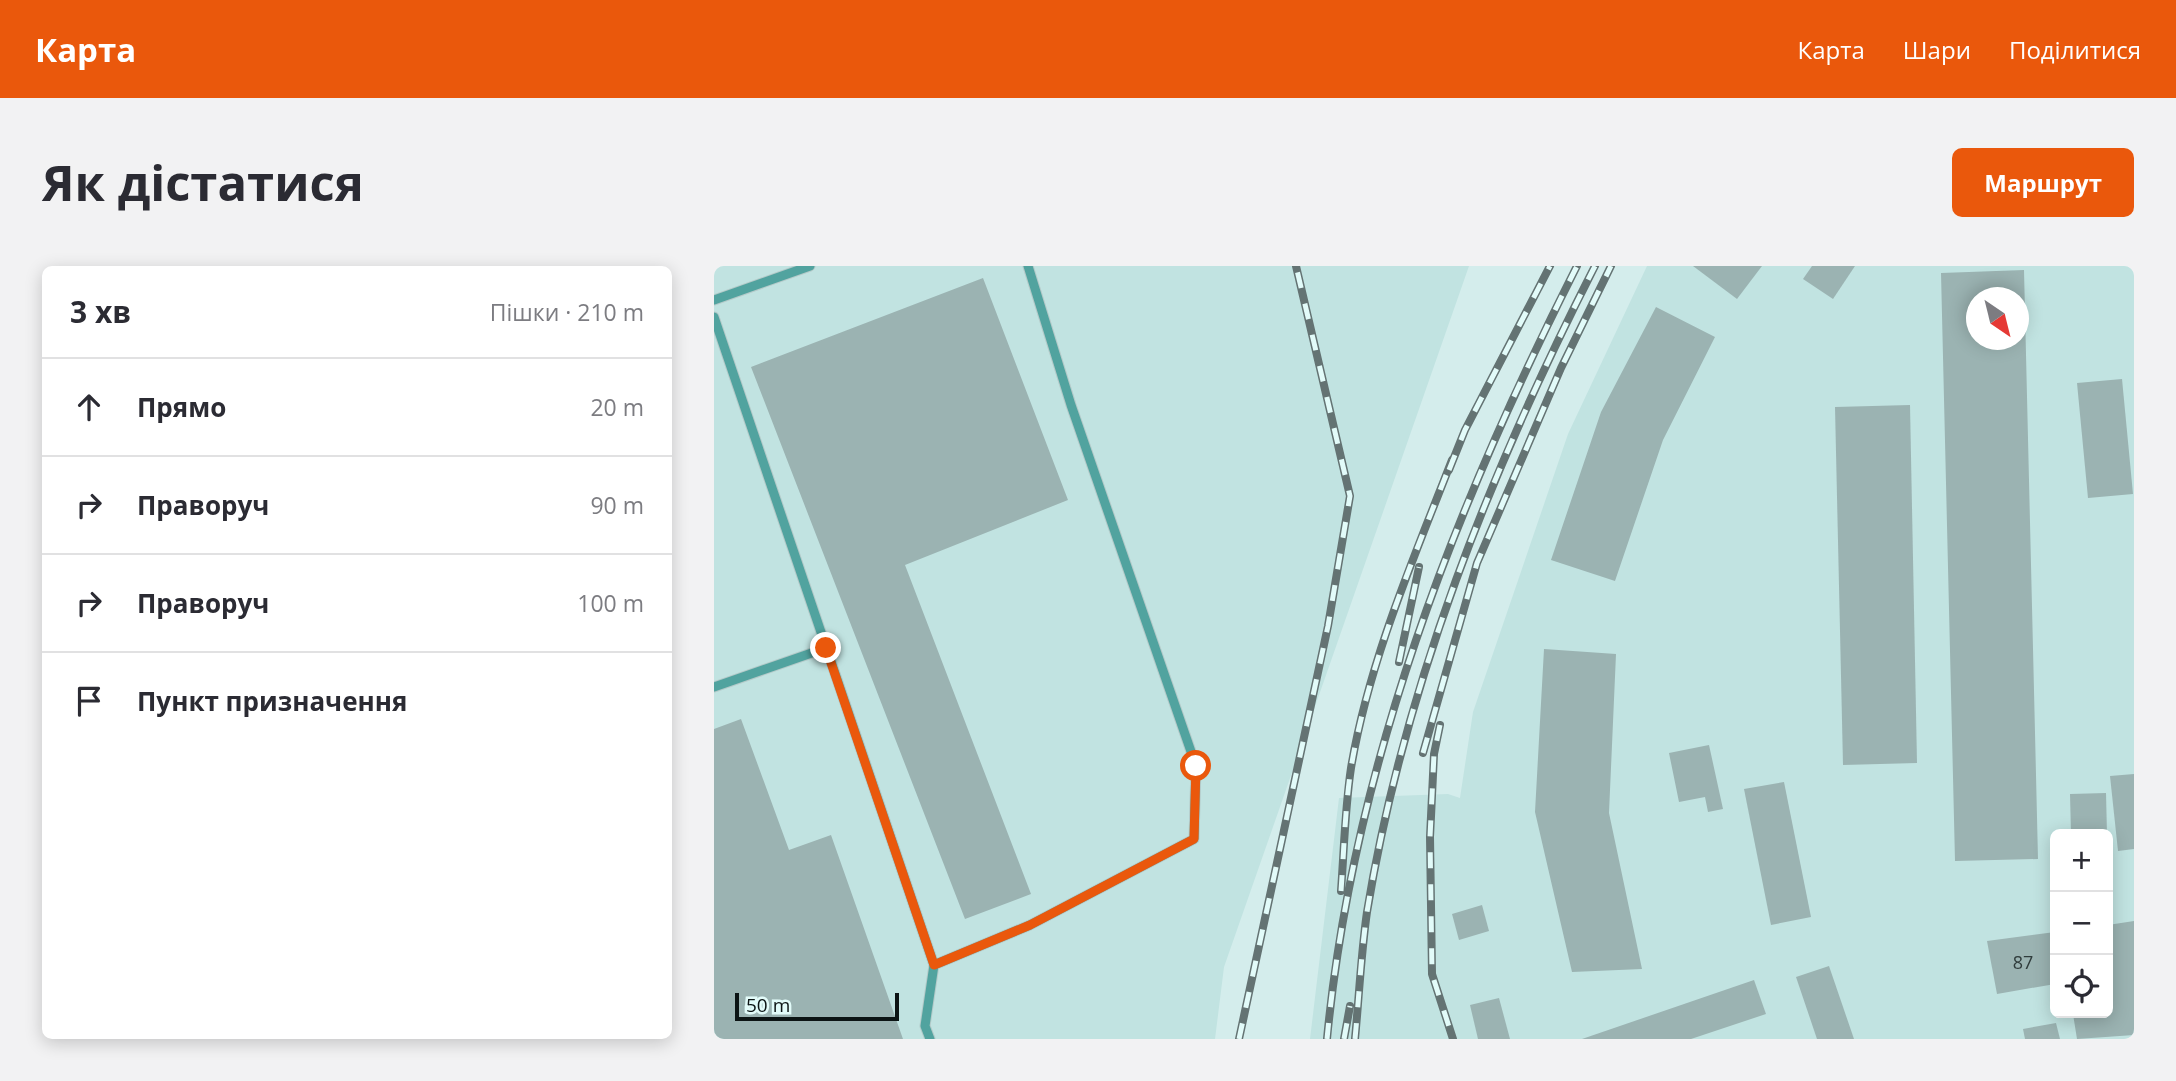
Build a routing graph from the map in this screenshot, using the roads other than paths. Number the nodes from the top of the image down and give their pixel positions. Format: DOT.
graph roads {
  1 [pos="810,266"];
  2 [pos="1028,266"];
  3 [pos="714,300"];
  4 [pos="714,317"];
  5 [pos="826,648"];
  6 [pos="714,687"];
  7 [pos="934,965"];
  8 [pos="930,1039"];
  1 -- 3 [label="lane"];
  2 -- 7 [label="lane"];
  4 -- 5 [label="lane"];
  5 -- 6 [label="lane"];
  5 -- 7 [label="lane"];
  7 -- 8 [label="lane"];
}
